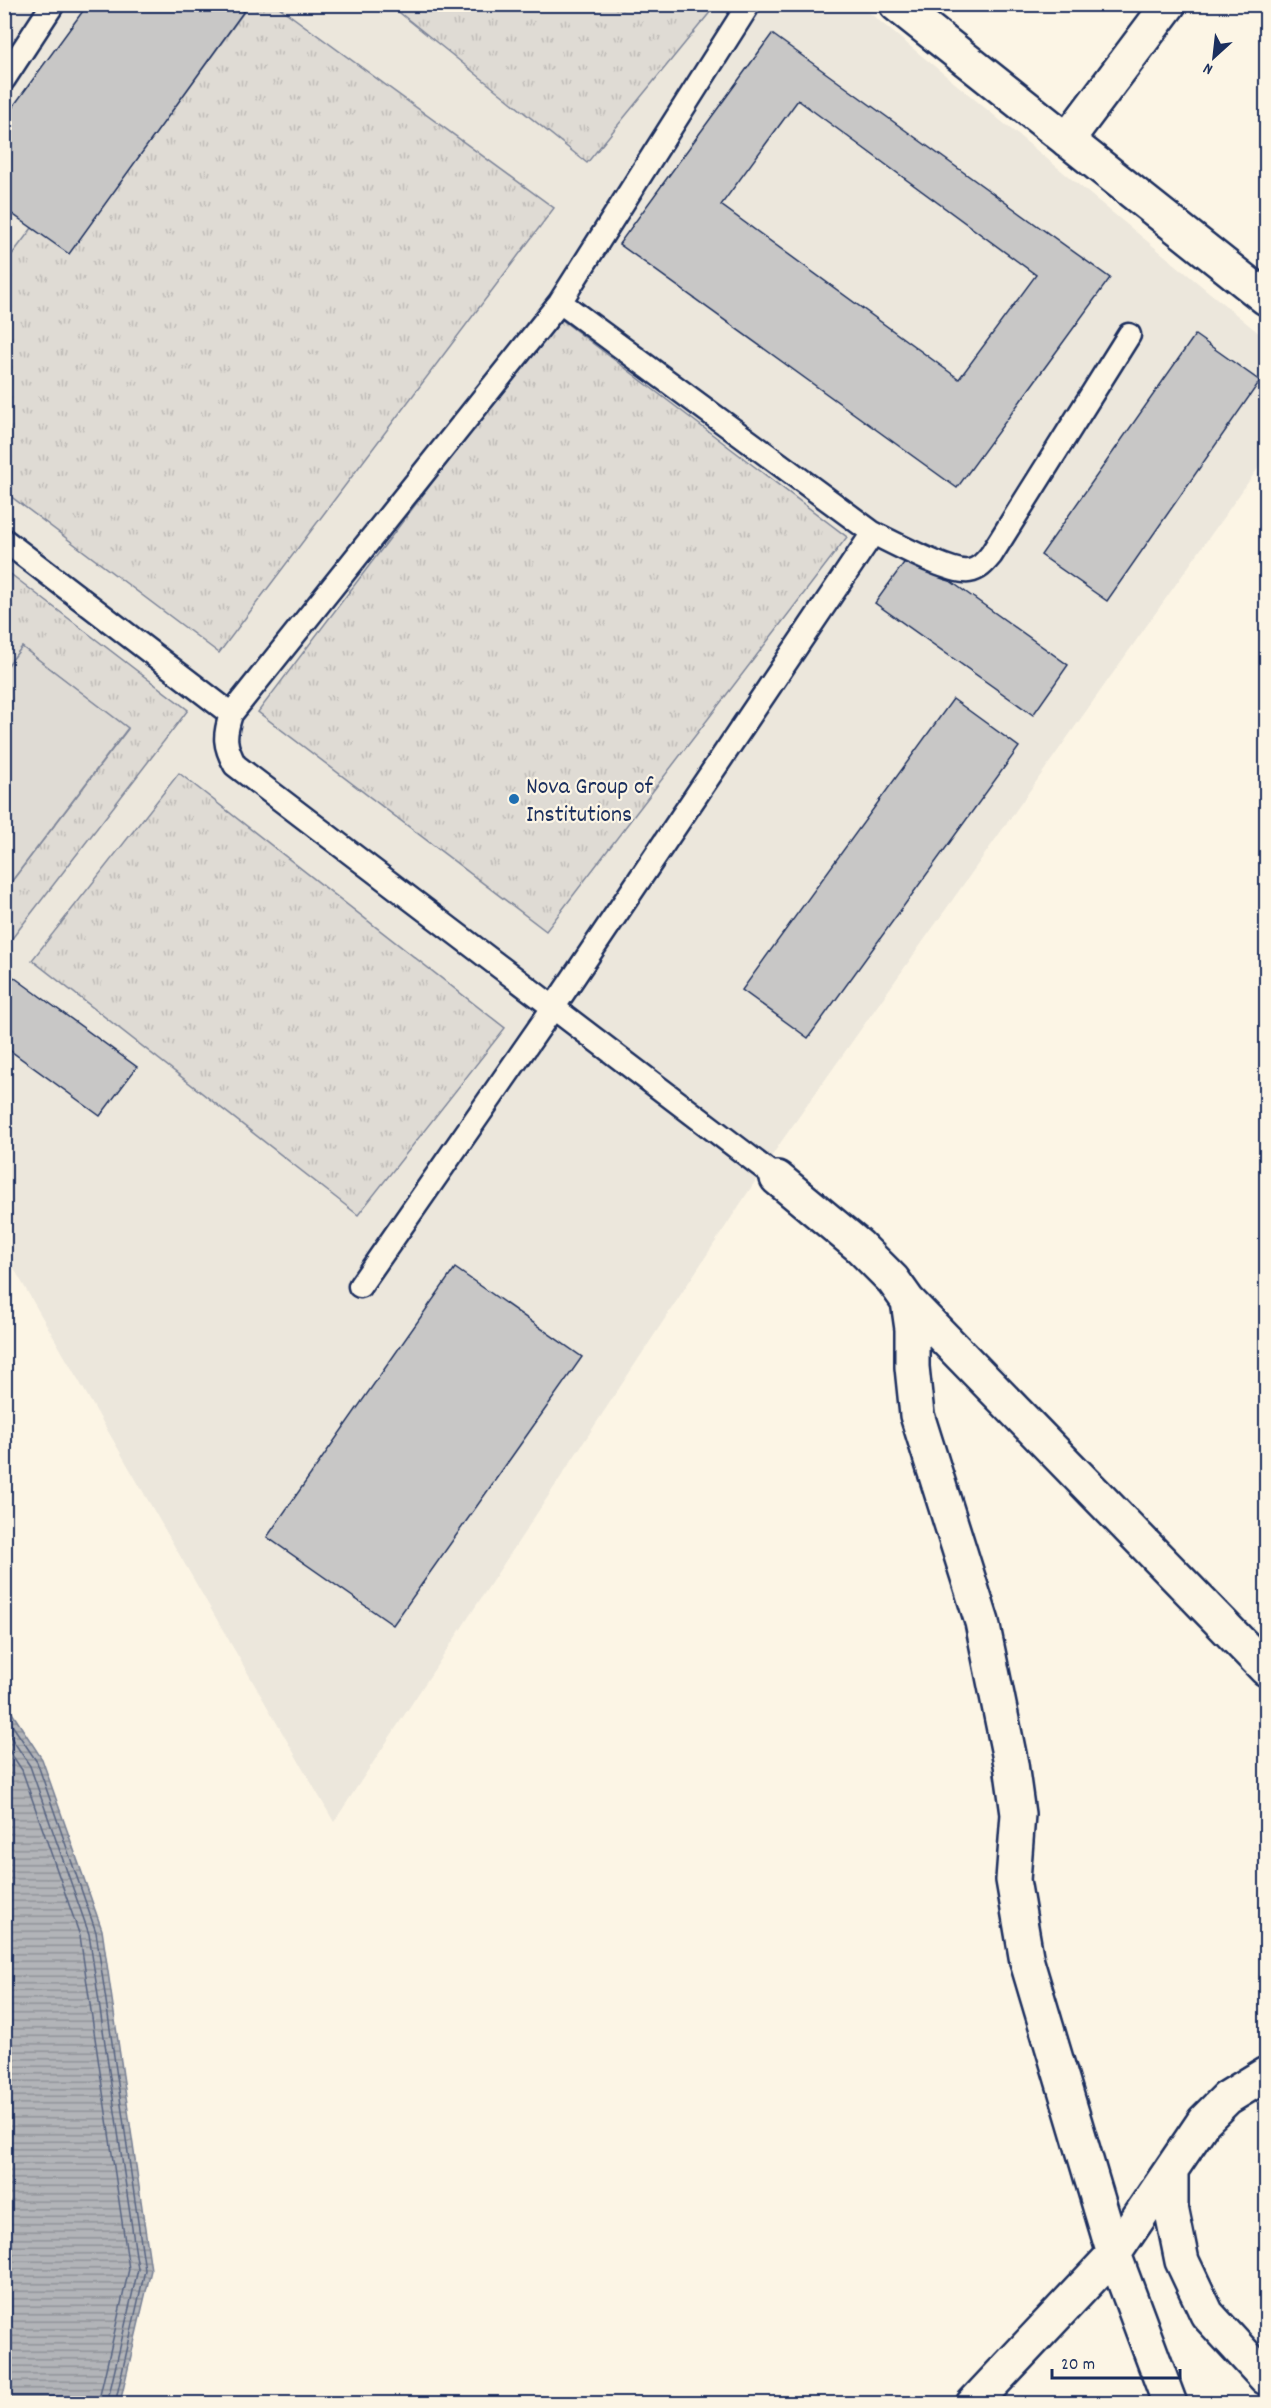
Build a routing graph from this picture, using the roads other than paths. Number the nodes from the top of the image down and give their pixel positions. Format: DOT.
graph roads {
  1 [pos="53,4"];
  2 [pos="749,4"];
  3 [pos="896,4"];
  4 [pos="1168,4"];
  5 [pos="4,79"];
  6 [pos="1067,140"];
  7 [pos="1266,298"];
  8 [pos="560,302"];
  9 [pos="1129,334"];
  10 [pos="873,533"];
  11 [pos="4,540"];
  12 [pos="231,714"];
  13 [pos="553,1008"];
  14 [pos="777,1178"];
  15 [pos="360,1286"];
  16 [pos="908,1301"];
  17 [pos="1266,1669"];
  18 [pos="1266,2074"];
  19 [pos="1171,2170"];
  20 [pos="1114,2254"];
  21 [pos="1266,2378"];
  22 [pos="973,2403"];
  23 [pos="1170,2403"];
  1 -- 5 [label="lane"];
  2 -- 8 [label="lane"];
  3 -- 6 [label="street"];
  4 -- 6 [label="street"];
  6 -- 7 [label="street"];
  8 -- 10 [label="lane"];
  8 -- 12 [label="lane"];
  9 -- 10 [label="lane"];
  10 -- 13 [label="lane"];
  11 -- 12 [label="lane"];
  12 -- 13 [label="lane"];
  13 -- 14 [label="lane"];
  13 -- 15 [label="lane"];
  14 -- 16 [label="street"];
  16 -- 17 [label="street"];
  16 -- 20 [label="street"];
  18 -- 19 [label="street"];
  19 -- 20 [label="street"];
  19 -- 21 [label="street"];
  20 -- 22 [label="street"];
  20 -- 23 [label="street"];
}
